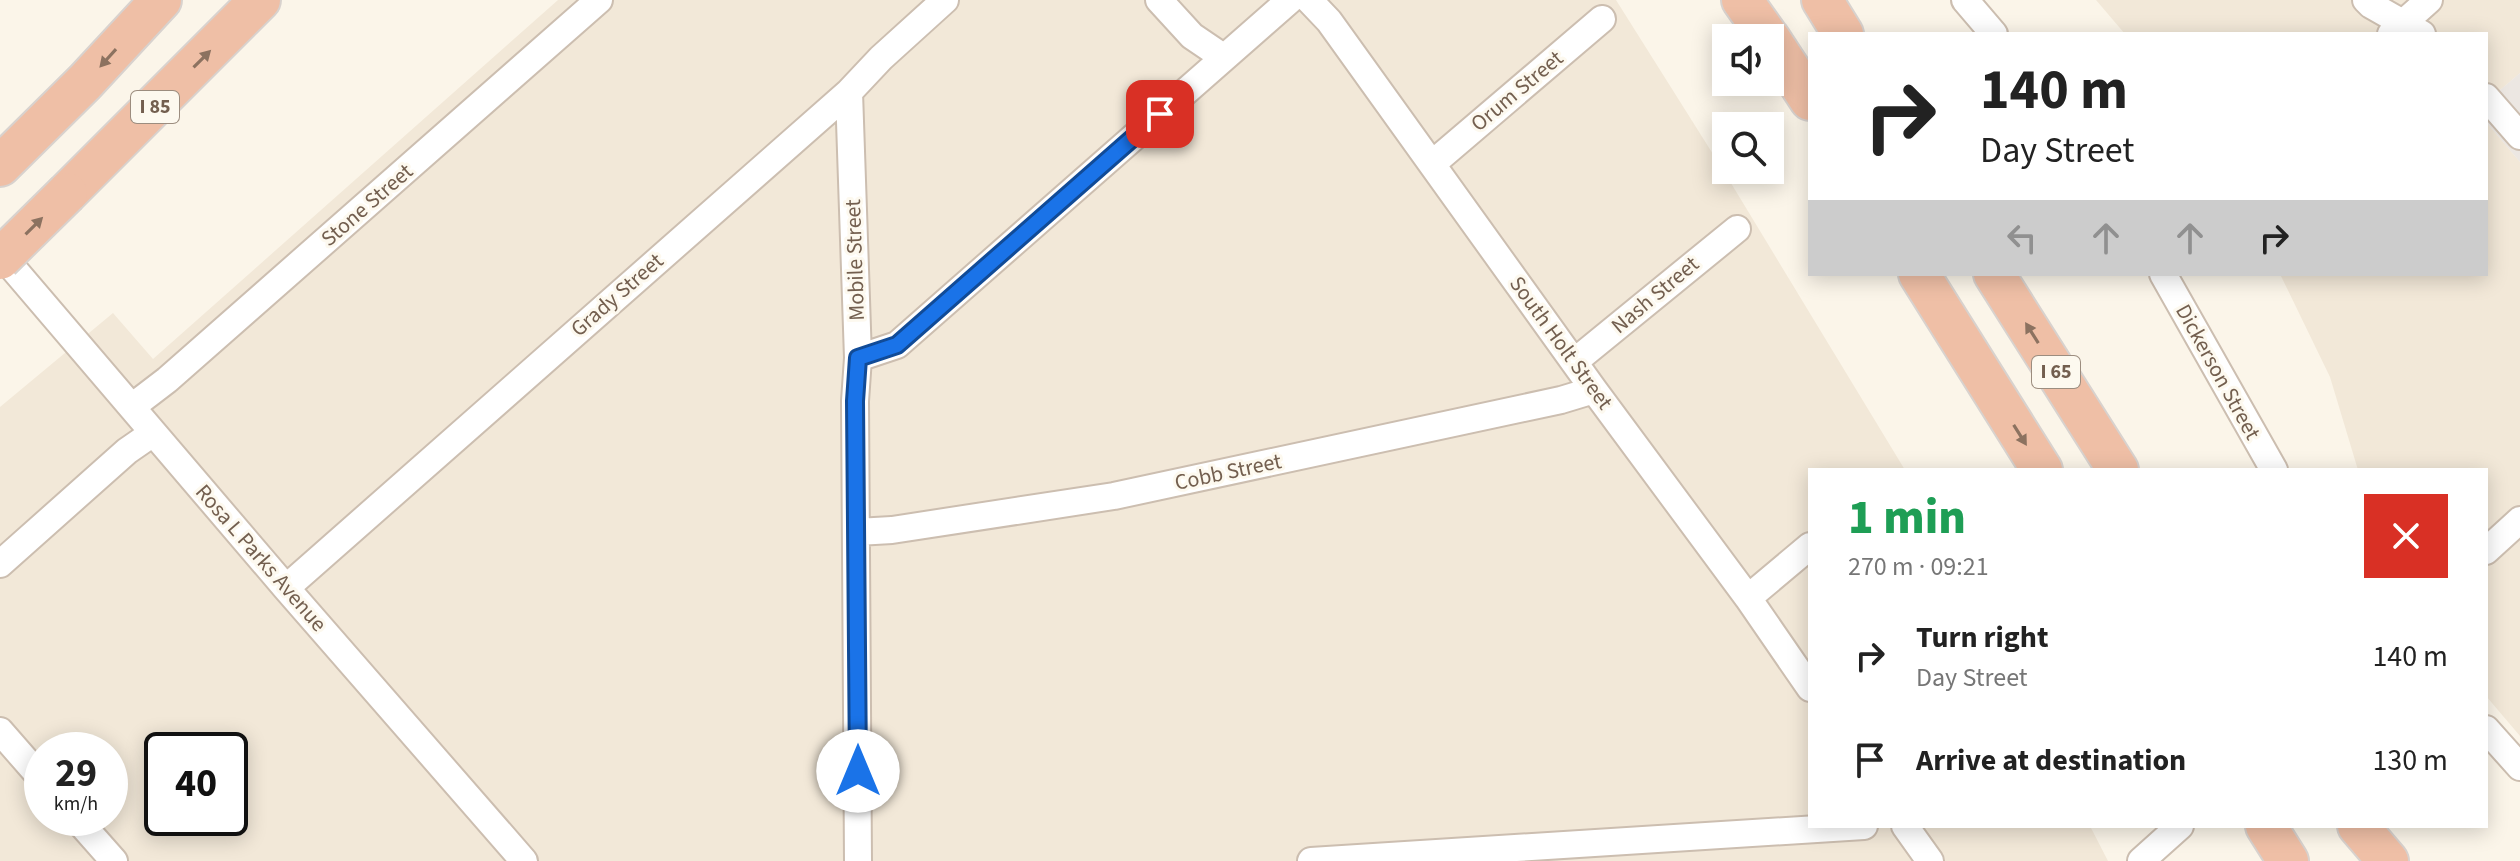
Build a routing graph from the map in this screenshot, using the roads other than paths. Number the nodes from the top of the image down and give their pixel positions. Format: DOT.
graph roads {
  1 [pos="161,0"];
  2 [pos="599,0"];
  3 [pos="945,0"];
  4 [pos="1159,0"];
  5 [pos="1290,0"];
  6 [pos="1309,0"];
  7 [pos="1742,0"];
  8 [pos="1822,0"];
  9 [pos="1965,0"];
  10 [pos="2366,0"];
  11 [pos="2429,0"];
  12 [pos="255,6"];
  13 [pos="1602,19"];
  14 [pos="1759,24"];
  15 [pos="2406,30"];
  16 [pos="1842,32"];
  17 [pos="1992,32"];
  18 [pos="1223,57"];
  19 [pos="1784,60"];
  20 [pos="849,92"];
  21 [pos="1808,97"];
  22 [pos="2488,99"];
  23 [pos="2520,136"];
  24 [pos="11,155"];
  25 [pos="1432,164"];
  26 [pos="1737,229"];
  27 [pos="0,253"];
  28 [pos="0,259"];
  29 [pos="1920,276"];
  30 [pos="1995,276"];
  31 [pos="2164,276"];
  32 [pos="858,358"];
  33 [pos="1574,362"];
  34 [pos="1594,390"];
  35 [pos="133,406"];
  36 [pos="153,433"];
  37 [pos="2041,468"];
  38 [pos="2117,468"];
  39 [pos="2273,468"];
  40 [pos="2520,520"];
  41 [pos="857,532"];
  42 [pos="1808,548"];
  43 [pos="2488,549"];
  44 [pos="0,564"];
  45 [pos="286,588"];
  46 [pos="1748,598"];
  47 [pos="1808,685"];
  48 [pos="0,731"];
  49 [pos="2488,731"];
  50 [pos="24,758"];
  51 [pos="2520,767"];
  52 [pos="1833,828"];
  53 [pos="1906,828"];
  54 [pos="2178,828"];
  55 [pos="2264,828"];
  56 [pos="2264,828"];
  57 [pos="2336,828"];
  58 [pos="2360,828"];
  59 [pos="92,836"];
  60 [pos="1339,860"];
  61 [pos="114,861"];
  62 [pos="524,861"];
  63 [pos="858,861"];
  64 [pos="1311,861"];
  65 [pos="1930,861"];
  66 [pos="2141,861"];
  67 [pos="2274,861"];
  68 [pos="2288,861"];
  69 [pos="2353,861"];
  70 [pos="2388,861"];
  1 -- 24 [label="highway, one-way"];
  2 -- 35 [label="street, Stone Street"];
  3 -- 20 [label="street, Grady Street"];
  4 -- 18 [label="street"];
  5 -- 18 [label="street"];
  6 -- 25 [label="street, South Holt Street"];
  7 -- 14 [label="highway"];
  8 -- 16 [label="highway"];
  9 -- 17 [label="street"];
  10 -- 15 [label="street"];
  11 -- 15 [label="street"];
  28 -- 12 [label="highway, I 85, one-way, bridge"];
  13 -- 25 [label="street, Orum Street"];
  18 -- 32 [label="street"];
  19 -- 21 [label="highway"];
  20 -- 32 [label="street, Mobile Street"];
  20 -- 45 [label="street, Grady Street"];
  22 -- 23 [label="street"];
  25 -- 33 [label="street, South Holt Street"];
  26 -- 33 [label="street, Nash Street"];
  27 -- 35 [label="street, Rosa L Parks Avenue"];
  29 -- 37 [label="highway, one-way"];
  38 -- 30 [label="highway, I 65, one-way"];
  31 -- 39 [label="street, Dickerson Street"];
  32 -- 41 [label="street, Mobile Street"];
  33 -- 34 [label="street, South Holt Street"];
  34 -- 41 [label="street, Cobb Street"];
  34 -- 46 [label="street, South Holt Street"];
  35 -- 36 [label="street, Rosa L Parks Avenue"];
  36 -- 44 [label="street"];
  36 -- 45 [label="street, Rosa L Parks Avenue"];
  40 -- 43 [label="street"];
  41 -- 63 [label="street, Mobile Street"];
  42 -- 46 [label="street"];
  45 -- 62 [label="street, Rosa L Parks Avenue"];
  46 -- 47 [label="street, South Holt Street"];
  48 -- 50 [label="street"];
  49 -- 51 [label="street"];
  52 -- 60 [label="street"];
  53 -- 65 [label="street"];
  54 -- 66 [label="street"];
  55 -- 67 [label="highway"];
  56 -- 68 [label="highway"];
  57 -- 69 [label="highway"];
  58 -- 70 [label="highway"];
  59 -- 61 [label="street"];
  60 -- 64 [label="street"];
}
